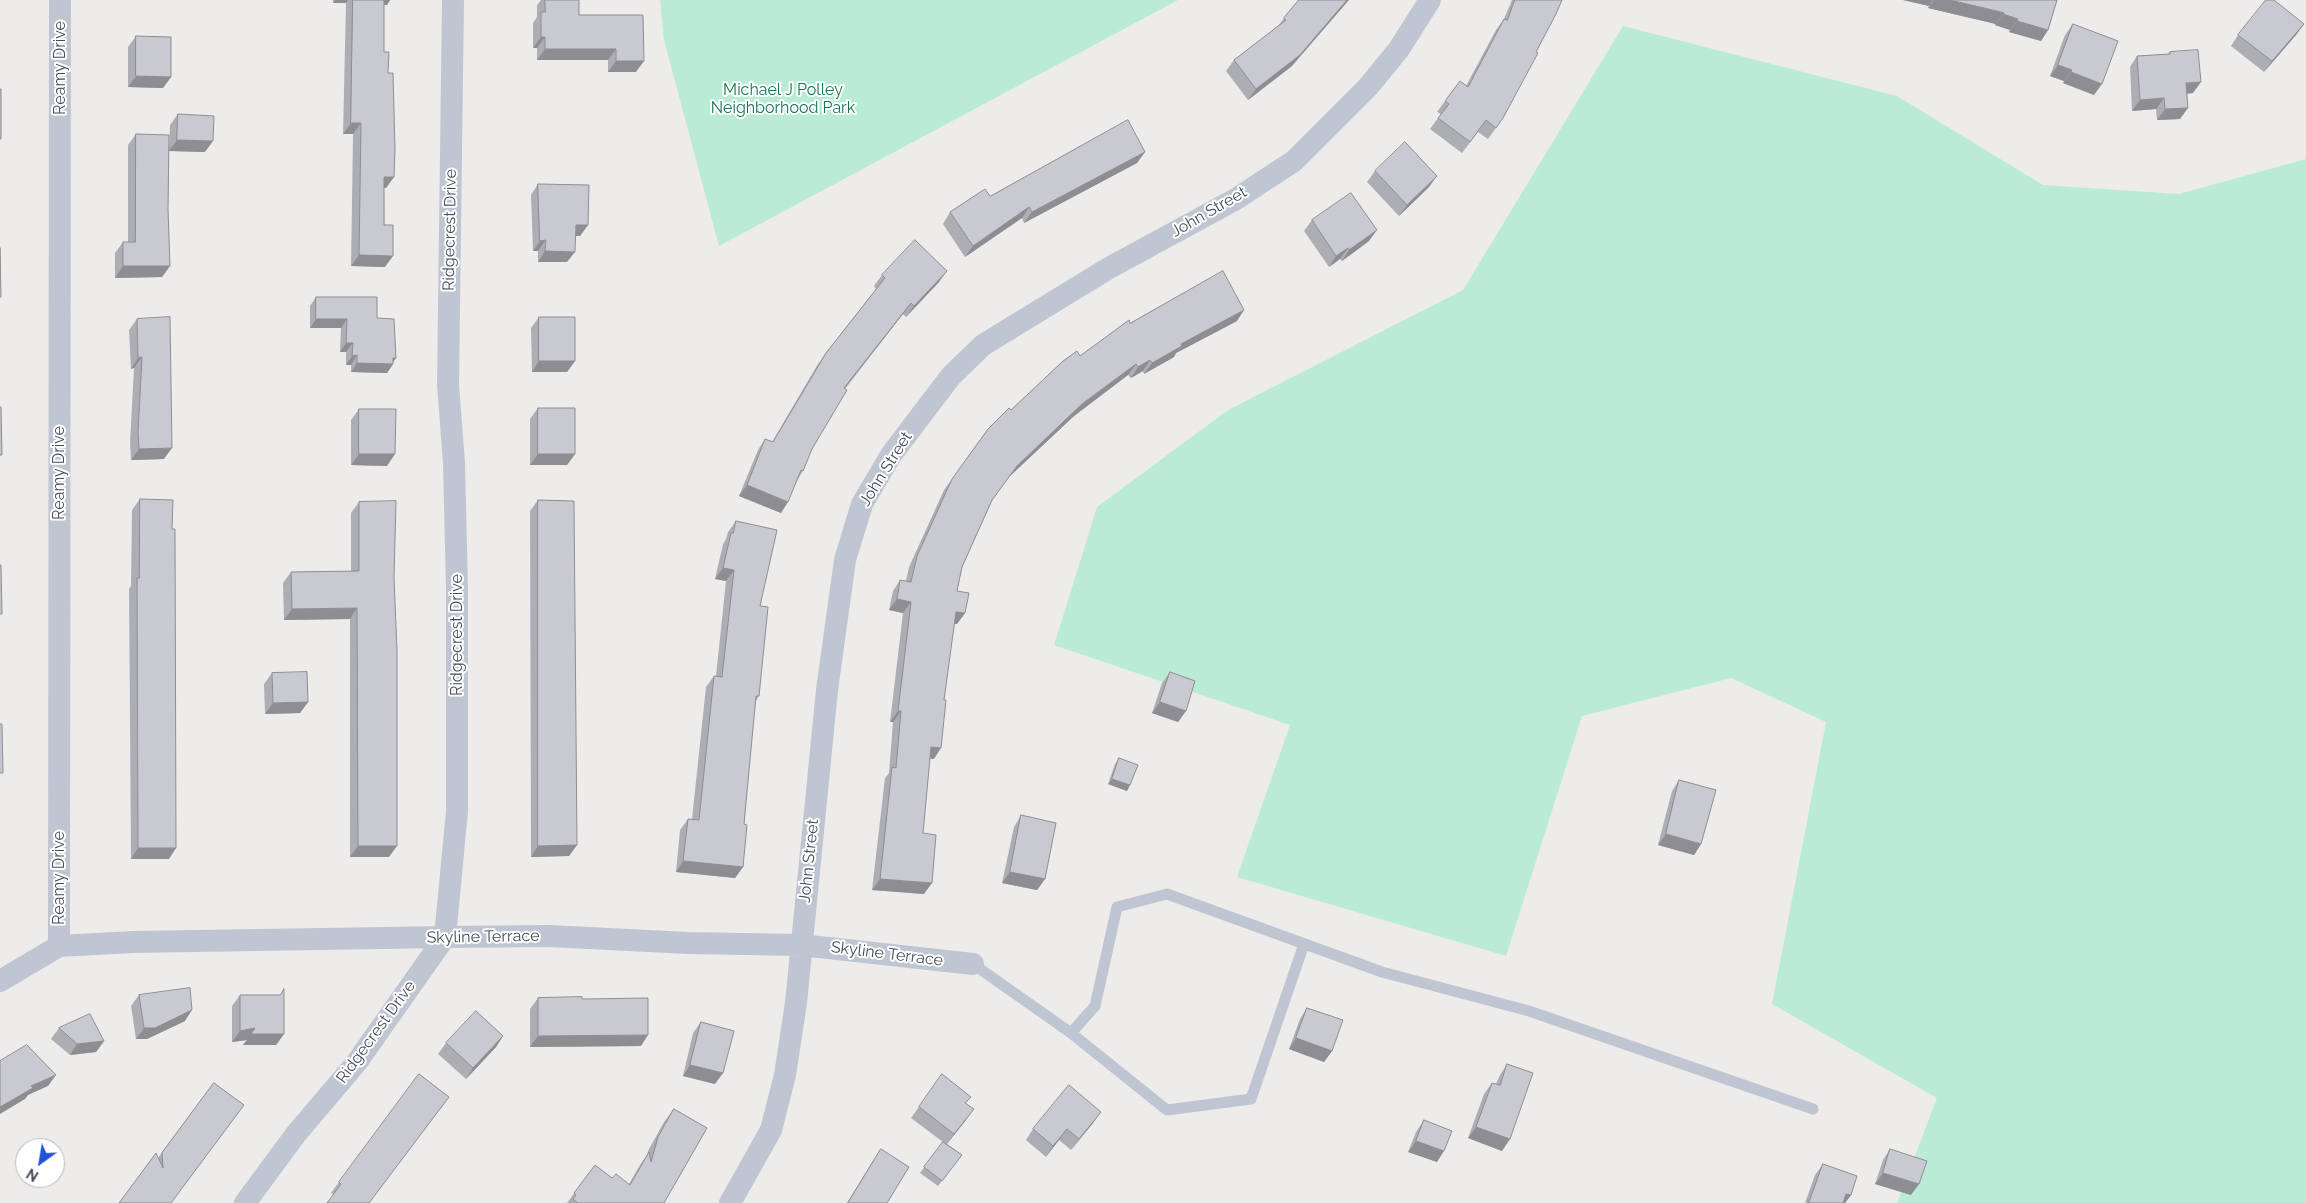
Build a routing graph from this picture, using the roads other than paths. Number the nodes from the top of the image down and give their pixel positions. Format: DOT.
graph roads {
  1 [pos="60,0"];
  2 [pos="453,0"];
  3 [pos="1430,0"];
  4 [pos="444,937"];
  5 [pos="1304,944"];
  6 [pos="801,945"];
  7 [pos="59,946"];
  8 [pos="973,964"];
  9 [pos="0,981"];
  10 [pos="1071,1033"];
  11 [pos="1813,1109"];
  12 [pos="246,1203"];
  13 [pos="730,1203"];
  1 -- 7 [label="street, Reamy Drive"];
  2 -- 4 [label="street, Ridgecrest Drive"];
  3 -- 6 [label="street, John Street"];
  4 -- 6 [label="street, Skyline Terrace"];
  4 -- 7 [label="street, Skyline Terrace"];
  4 -- 12 [label="street, Ridgecrest Drive"];
  5 -- 10 [label="lane"];
  5 -- 10 [label="lane"];
  5 -- 11 [label="lane"];
  6 -- 8 [label="street, Skyline Terrace"];
  6 -- 13 [label="street, John Street"];
  7 -- 9 [label="street, Skyline Terrace"];
  8 -- 10 [label="lane"];
}
